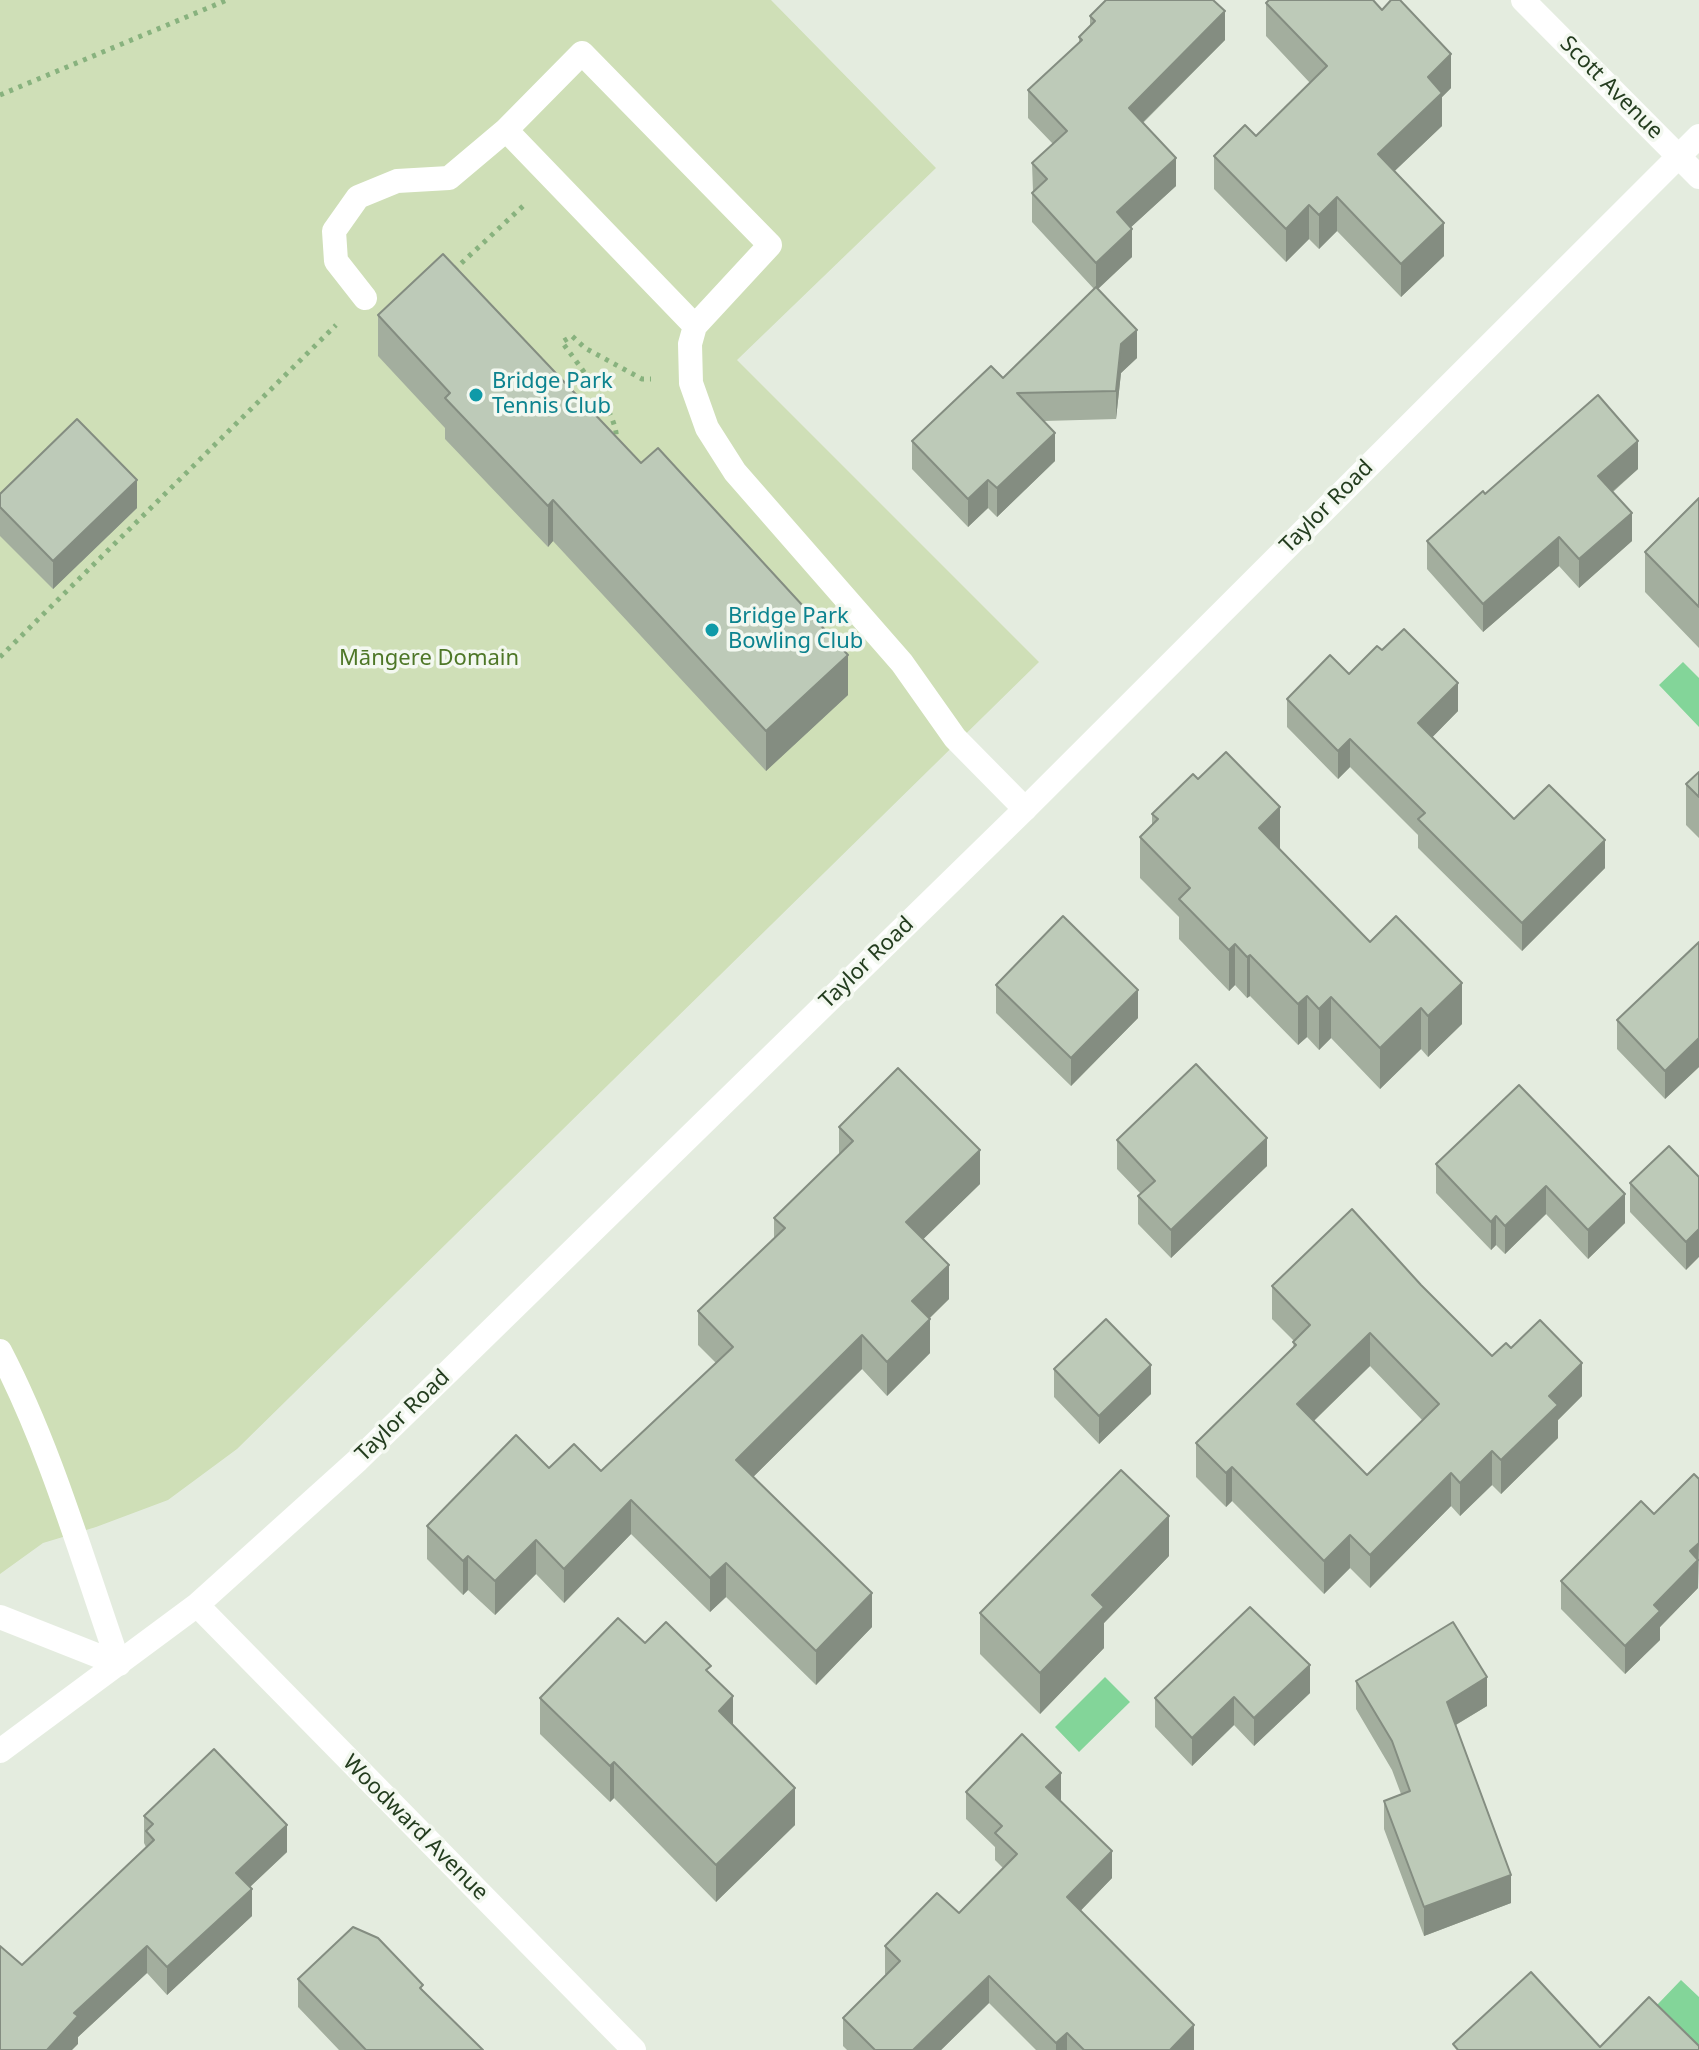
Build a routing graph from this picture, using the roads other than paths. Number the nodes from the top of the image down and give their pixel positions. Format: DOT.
graph roads {
  1 [pos="1523,0"];
  2 [pos="506,130"];
  3 [pos="1699,136"];
  4 [pos="1679,156"];
  5 [pos="1699,177"];
  6 [pos="365,298"];
  7 [pos="695,326"];
  8 [pos="1025,809"];
  9 [pos="0,1351"];
  10 [pos="197,1605"];
  11 [pos="0,1617"];
  12 [pos="119,1664"];
  13 [pos="0,1751"];
  14 [pos="634,2050"];
  1 -- 4 [label="street, Scott Avenue"];
  2 -- 6 [label="street"];
  2 -- 7 [label="street"];
  2 -- 7 [label="street"];
  3 -- 4 [label="street, Taylor Road"];
  4 -- 5 [label="street, Scott Avenue"];
  4 -- 8 [label="street, Taylor Road"];
  7 -- 8 [label="street"];
  8 -- 10 [label="street, Taylor Road"];
  9 -- 12 [label="street"];
  10 -- 12 [label="street, Taylor Road"];
  10 -- 14 [label="street, Woodward Avenue"];
  11 -- 12 [label="street"];
  12 -- 13 [label="street, Taylor Road"];
}
